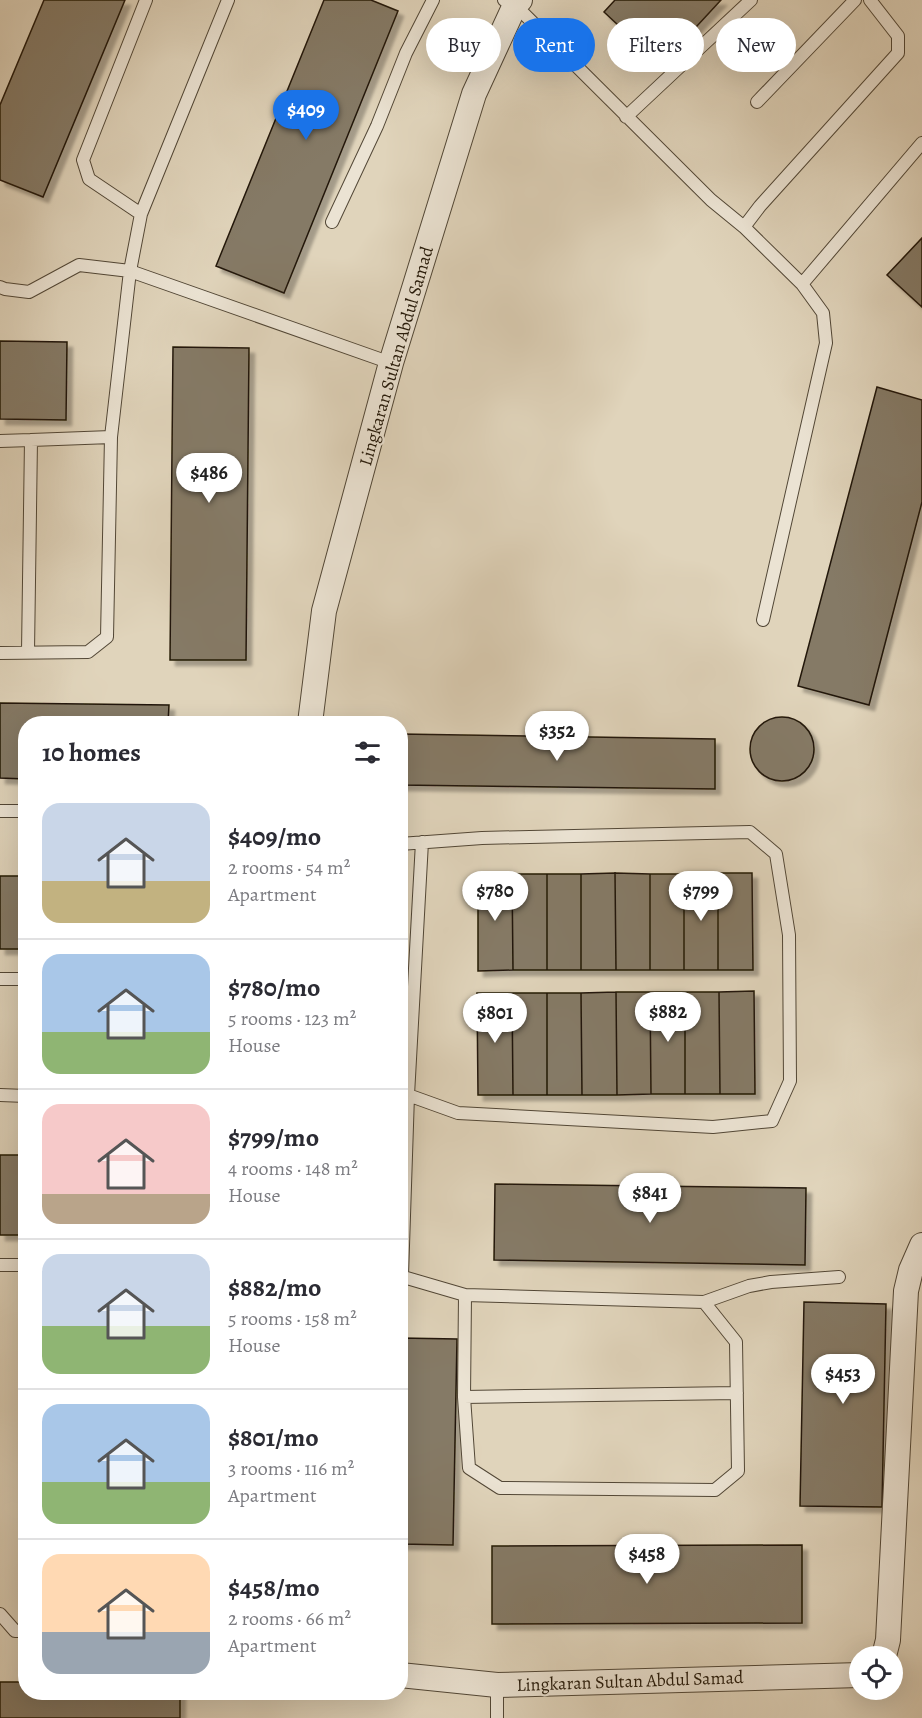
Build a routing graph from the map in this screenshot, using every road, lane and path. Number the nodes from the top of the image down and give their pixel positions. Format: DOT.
graph roads {
  1 [pos="146,0"];
  2 [pos="228,0"];
  3 [pos="433,0"];
  4 [pos="751,0"];
  5 [pos="855,0"];
  6 [pos="870,0"];
  7 [pos="513,2"];
  8 [pos="757,102"];
  9 [pos="626,117"];
  10 [pos="922,143"];
  11 [pos="141,214"];
  12 [pos="332,222"];
  13 [pos="744,227"];
  14 [pos="130,271"];
  15 [pos="802,284"];
  16 [pos="0,287"];
  17 [pos="392,363"];
  18 [pos="111,437"];
  19 [pos="31,440"];
  20 [pos="0,441"];
  21 [pos="763,620"];
  22 [pos="0,652"];
  23 [pos="28,652"];
  24 [pos="311,716"];
  25 [pos="0,811"];
  26 [pos="18,812"];
  27 [pos="422,842"];
  28 [pos="408,843"];
  29 [pos="0,979"];
  30 [pos="18,979"];
  31 [pos="408,1039"];
  32 [pos="0,1095"];
  33 [pos="18,1096"];
  34 [pos="408,1096"];
  35 [pos="922,1245"];
  36 [pos="0,1265"];
  37 [pos="18,1265"];
  38 [pos="839,1277"];
  39 [pos="408,1278"];
  40 [pos="465,1294"];
  41 [pos="704,1302"];
  42 [pos="737,1393"];
  43 [pos="464,1397"];
  44 [pos="0,1614"];
  45 [pos="18,1631"];
  46 [pos="886,1646"];
  47 [pos="849,1675"];
  48 [pos="408,1676"];
  49 [pos="497,1684"];
  50 [pos="497,1718"];
  1 -- 11 [label="lane"];
  2 -- 11 [label="lane"];
  3 -- 12 [label="lane"];
  4 -- 9 [label="lane"];
  5 -- 8 [label="lane"];
  6 -- 13 [label="lane"];
  7 -- 9 [label="lane"];
  7 -- 17 [label="street, Lingkaran Sultan Abdul Samad"];
  9 -- 13 [label="lane"];
  10 -- 15 [label="lane"];
  11 -- 14 [label="lane"];
  13 -- 15 [label="lane"];
  14 -- 16 [label="lane"];
  14 -- 17 [label="lane"];
  14 -- 18 [label="lane"];
  15 -- 21 [label="lane"];
  17 -- 24 [label="street, Lingkaran Sultan Abdul Samad"];
  18 -- 19 [label="lane"];
  18 -- 23 [label="lane"];
  19 -- 20 [label="lane"];
  19 -- 23 [label="lane"];
  22 -- 23 [label="lane"];
  25 -- 26 [label="lane"];
  27 -- 28 [label="lane"];
  27 -- 31 [label="lane"];
  27 -- 34 [label="lane"];
  29 -- 30 [label="lane"];
  32 -- 33 [label="lane"];
  35 -- 46 [label="street"];
  36 -- 37 [label="lane"];
  38 -- 41 [label="lane"];
  39 -- 40 [label="lane"];
  40 -- 41 [label="lane"];
  40 -- 43 [label="lane"];
  41 -- 42 [label="lane"];
  42 -- 43 [label="lane"];
  42 -- 43 [label="lane"];
  44 -- 45 [label="lane"];
  47 -- 49 [label="street, Lingkaran Sultan Abdul Samad"];
  48 -- 49 [label="street, Lingkaran Sultan Abdul Samad"];
  49 -- 50 [label="lane"];
}
